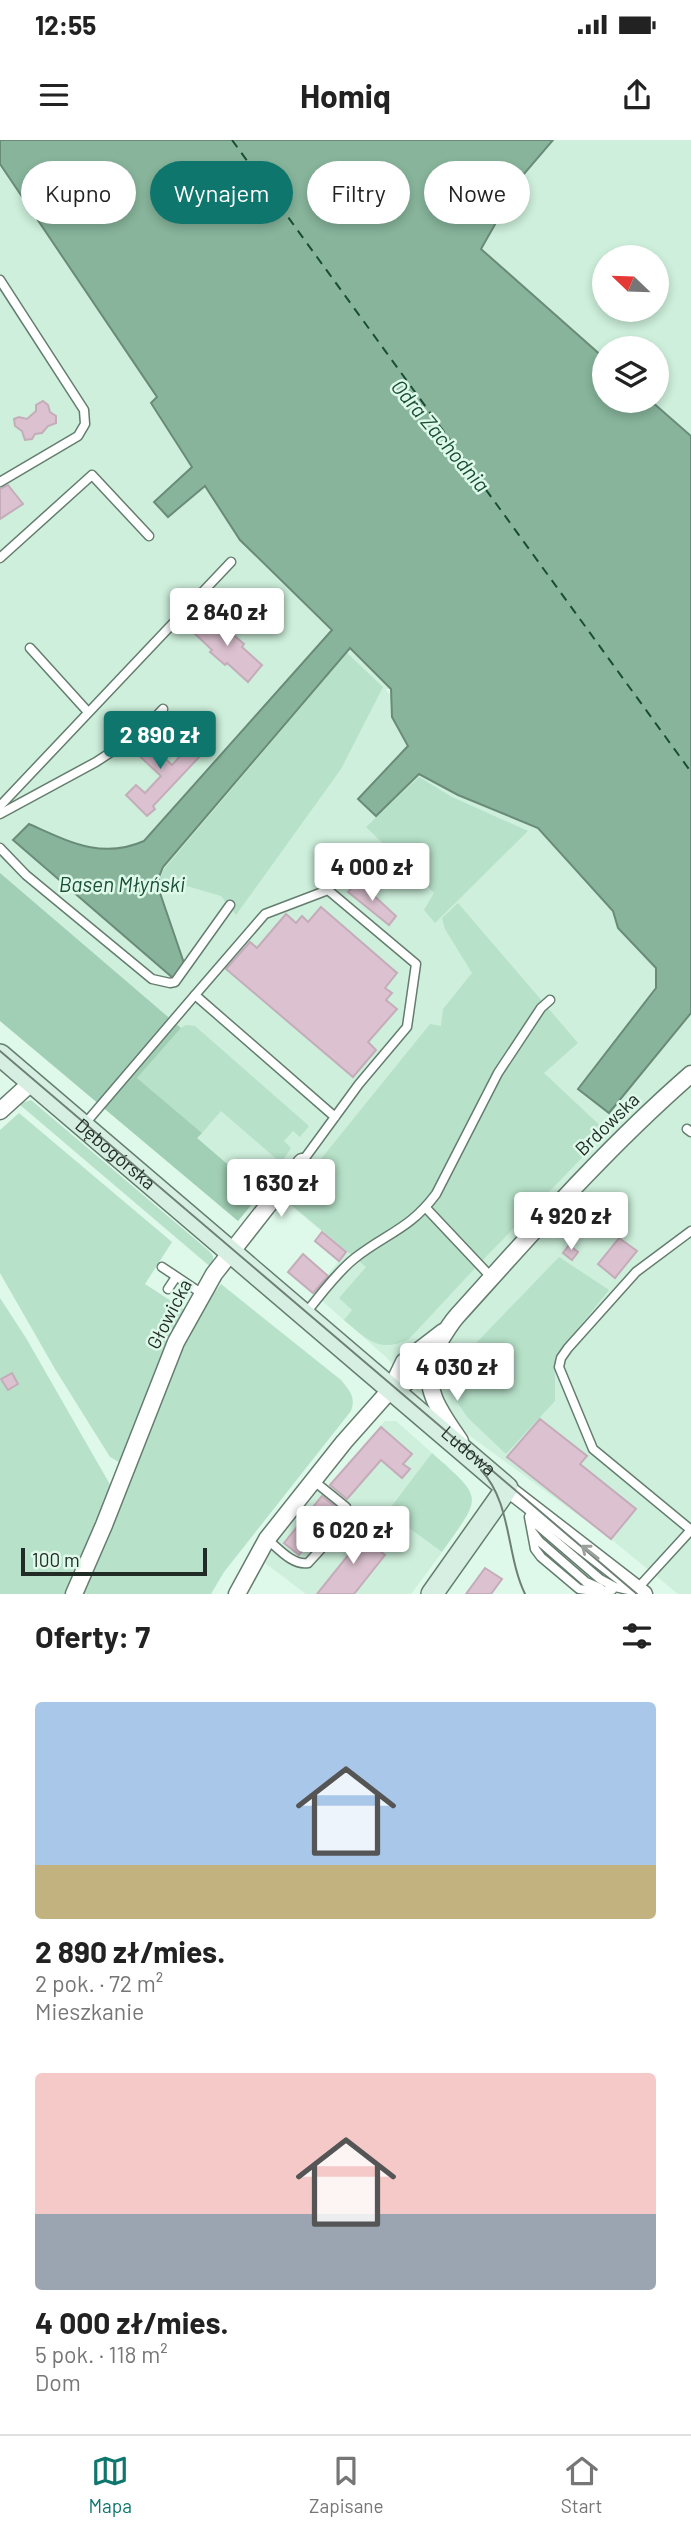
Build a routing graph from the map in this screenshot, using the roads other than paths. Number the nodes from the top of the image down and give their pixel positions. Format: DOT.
graph roads {
  1 [pos="0,280"];
  2 [pos="0,482"];
  3 [pos="149,536"];
  4 [pos="0,558"];
  5 [pos="231,562"];
  6 [pos="30,648"];
  7 [pos="163,709"];
  8 [pos="88,712"];
  9 [pos="0,806"];
  10 [pos="0,814"];
  11 [pos="0,848"];
  12 [pos="230,905"];
  13 [pos="195,995"];
  14 [pos="550,1000"];
  15 [pos="0,1055"];
  16 [pos="691,1074"];
  17 [pos="32,1082"];
  18 [pos="0,1111"];
  19 [pos="335,1117"];
  20 [pos="83,1126"];
  21 [pos="302,1162"];
  22 [pos="426,1208"];
  23 [pos="691,1230"];
  24 [pos="230,1252"];
  25 [pos="162,1267"];
  26 [pos="176,1276"];
  27 [pos="492,1278"];
  28 [pos="168,1289"];
  29 [pos="201,1293"];
  30 [pos="304,1315"];
  31 [pos="444,1331"];
  32 [pos="435,1348"];
  33 [pos="391,1389"];
  34 [pos="471,1457"];
  35 [pos="314,1481"];
  36 [pos="520,1500"];
  37 [pos="691,1530"];
  38 [pos="267,1539"];
  39 [pos="639,1592"];
  40 [pos="74,1594"];
  41 [pos="237,1594"];
  42 [pos="432,1594"];
  1 -- 2 [label="lane"];
  3 -- 4 [label="lane"];
  5 -- 8 [label="lane"];
  6 -- 8 [label="lane"];
  7 -- 10 [label="lane"];
  8 -- 9 [label="lane"];
  11 -- 12 [label="lane"];
  13 -- 19 [label="lane"];
  13 -- 19 [label="lane, Głowicka"];
  13 -- 20 [label="lane"];
  14 -- 22 [label="lane"];
  15 -- 17 [label="street, Dębogórska"];
  16 -- 27 [label="street, Brdowska"];
  17 -- 18 [label="street"];
  17 -- 20 [label="street, Dębogórska"];
  19 -- 21 [label="lane, Głowicka"];
  20 -- 24 [label="street, Dębogórska"];
  21 -- 24 [label="street, Głowicka"];
  22 -- 27 [label="lane"];
  22 -- 30 [label="lane"];
  23 -- 37 [label="lane"];
  24 -- 29 [label="street, Głowicka"];
  24 -- 30 [label="street, Ludowa"];
  25 -- 26 [label="lane"];
  26 -- 28 [label="lane"];
  26 -- 29 [label="lane"];
  27 -- 31 [label="street, Brdowska"];
  29 -- 40 [label="street, Głowicka"];
  30 -- 33 [label="street, Ludowa"];
  31 -- 32 [label="street, Brdowska"];
  31 -- 33 [label="street, Brdowska"];
  32 -- 33 [label="street, Brdowska"];
  32 -- 34 [label="street, Brdowska"];
  33 -- 34 [label="street, Ludowa"];
  33 -- 35 [label="street"];
  34 -- 36 [label="street, Ludowa"];
  35 -- 38 [label="street"];
  35 -- 38 [label="lane"];
  36 -- 39 [label="street, Ludowa"];
  36 -- 39 [label="lane"];
  36 -- 42 [label="street"];
  37 -- 39 [label="lane"];
  38 -- 41 [label="street"];
}
